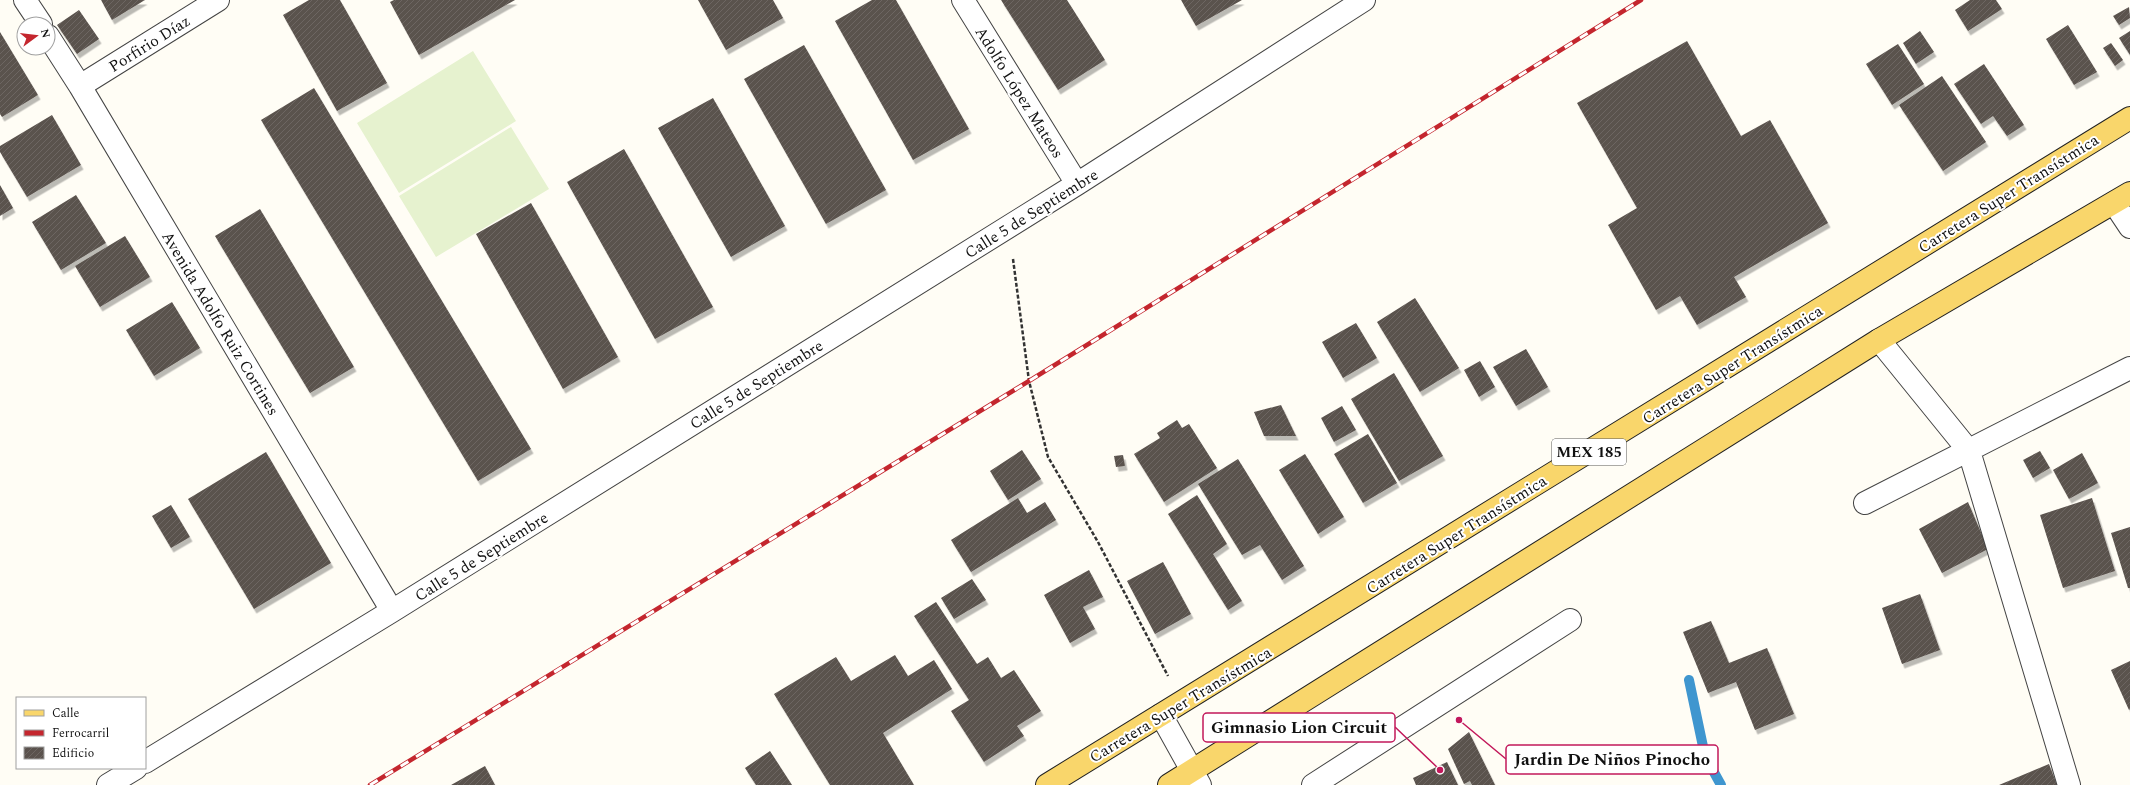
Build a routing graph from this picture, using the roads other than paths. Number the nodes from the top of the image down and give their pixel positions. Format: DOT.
graph roads {
  1 [pos="26,0"];
  2 [pos="218,0"];
  3 [pos="963,0"];
  4 [pos="1364,0"];
  5 [pos="36,16"];
  6 [pos="56,48"];
  7 [pos="80,86"];
  8 [pos="2130,118"];
  9 [pos="1078,184"];
  10 [pos="2122,198"];
  11 [pos="2130,227"];
  12 [pos="1879,340"];
  13 [pos="2130,368"];
  14 [pos="1969,451"];
  15 [pos="1865,503"];
  16 [pos="392,612"];
  17 [pos="1570,620"];
  18 [pos="1161,716"];
  19 [pos="146,761"];
  20 [pos="134,769"];
  21 [pos="1196,778"];
  22 [pos="108,785"];
  23 [pos="1047,785"];
  24 [pos="1169,785"];
  25 [pos="1313,785"];
  26 [pos="2070,785"];
  1 -- 5 [label="street"];
  2 -- 7 [label="street, Porfirio Díaz"];
  3 -- 9 [label="street, Adolfo López Mateos"];
  4 -- 9 [label="street, Calle 5 de Septiembre"];
  6 -- 7 [label="street, Avenida Adolfo Ruiz Cortines"];
  7 -- 16 [label="street, Avenida Adolfo Ruiz Cortines"];
  8 -- 18 [label="main road, Carretera Super Transístmica / MEX 185"];
  9 -- 16 [label="street, Calle 5 de Septiembre"];
  10 -- 11 [label="street"];
  10 -- 12 [label="main road"];
  12 -- 14 [label="street"];
  12 -- 21 [label="main road"];
  13 -- 14 [label="street"];
  14 -- 15 [label="street"];
  14 -- 26 [label="street"];
  16 -- 19 [label="street, Calle 5 de Septiembre"];
  17 -- 25 [label="street"];
  18 -- 21 [label="street"];
  18 -- 23 [label="main road, Carretera Super Transístmica / MEX 185"];
  20 -- 22 [label="street"];
  21 -- 24 [label="main road"];
}
